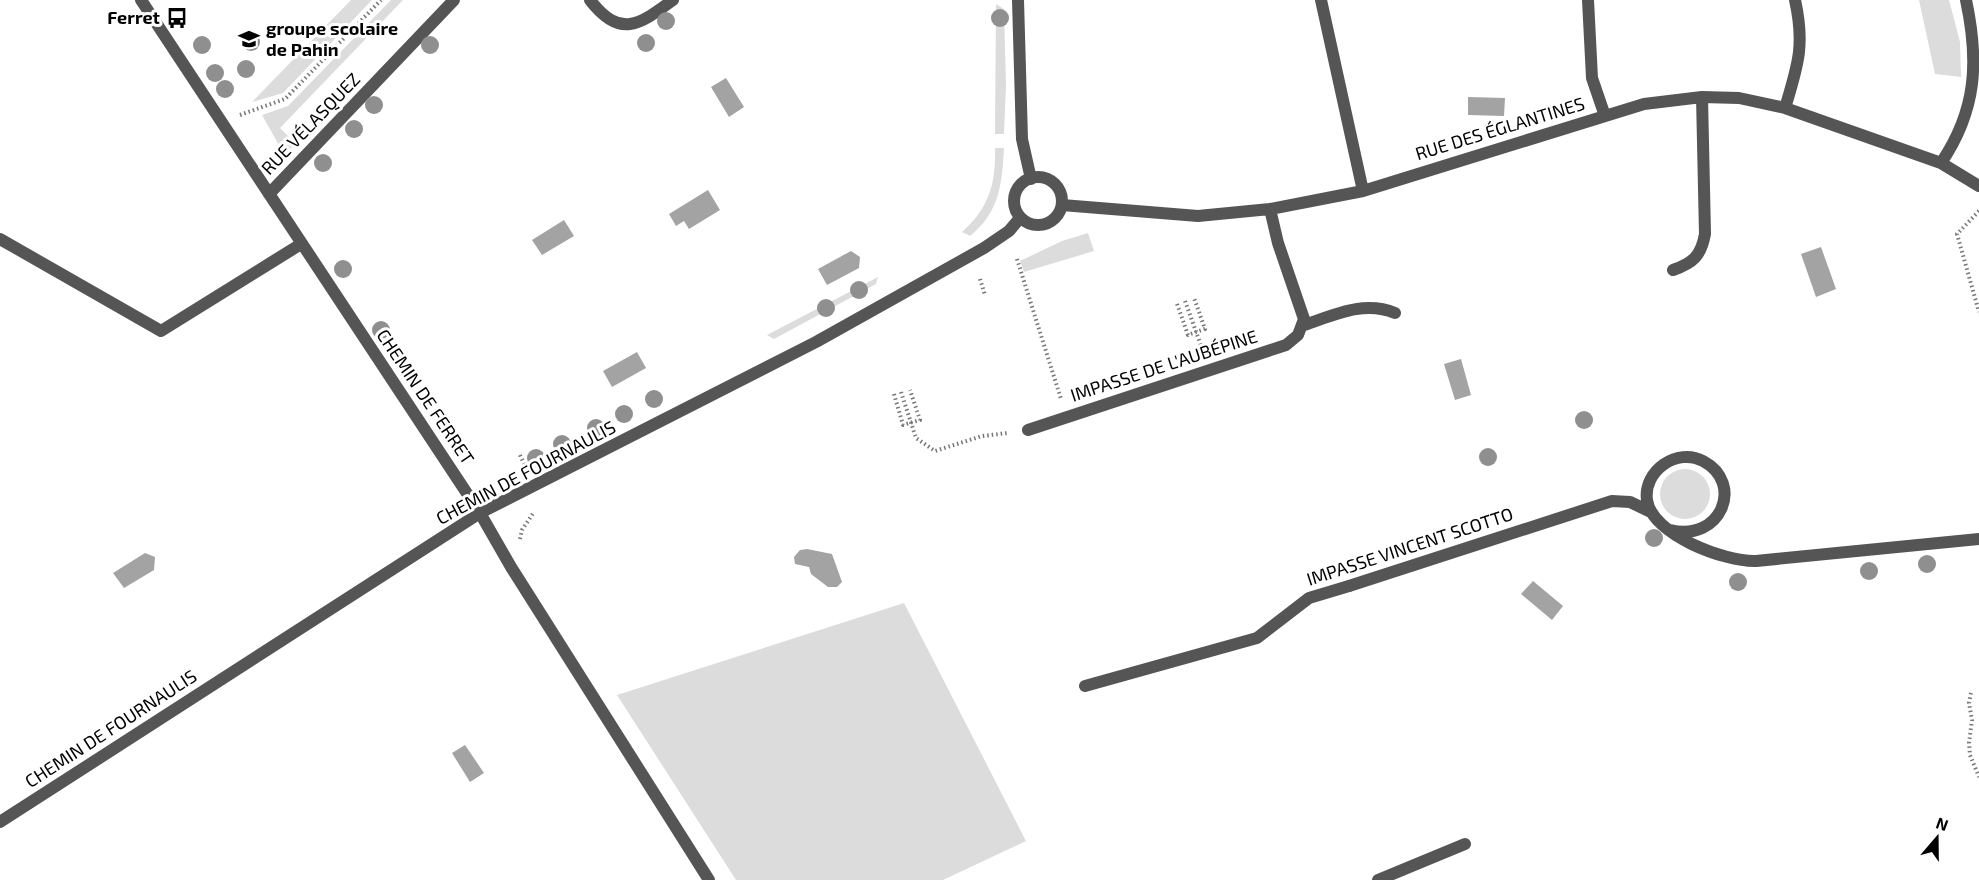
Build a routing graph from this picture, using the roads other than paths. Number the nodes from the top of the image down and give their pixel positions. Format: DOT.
graph roads {
  1 [pos="141,0"];
  2 [pos="454,0"];
  3 [pos="590,0"];
  4 [pos="673,0"];
  5 [pos="1018,0"];
  6 [pos="1321,0"];
  7 [pos="1588,0"];
  8 [pos="1795,0"];
  9 [pos="1966,0"];
  10 [pos="1702,97"];
  11 [pos="1785,108"];
  12 [pos="1605,116"];
  13 [pos="1941,163"];
  14 [pos="1031,179"];
  15 [pos="1979,186"];
  16 [pos="1363,191"];
  17 [pos="269,194"];
  18 [pos="1062,205"];
  19 [pos="1270,209"];
  20 [pos="1020,218"];
  21 [pos="0,239"];
  22 [pos="301,244"];
  23 [pos="1672,270"];
  24 [pos="1395,313"];
  25 [pos="1304,325"];
  26 [pos="1028,430"];
  27 [pos="1651,512"];
  28 [pos="480,513"];
  29 [pos="1670,530"];
  30 [pos="1979,539"];
  31 [pos="1085,686"];
  32 [pos="0,822"];
  33 [pos="1465,844"];
  34 [pos="709,880"];
  35 [pos="1378,880"];
  1 -- 17 [label="street, CHEMIN DE FERRET"];
  2 -- 17 [label="street, RUE VÉLASQUEZ"];
  3 -- 4 [label="street"];
  5 -- 14 [label="street"];
  6 -- 16 [label="street"];
  7 -- 12 [label="street"];
  8 -- 11 [label="street"];
  9 -- 13 [label="street"];
  10 -- 11 [label="street, RUE DES ÉGLANTINES"];
  10 -- 12 [label="street, RUE DES ÉGLANTINES"];
  10 -- 23 [label="street"];
  11 -- 13 [label="street, RUE DES ÉGLANTINES"];
  12 -- 16 [label="street, RUE DES ÉGLANTINES"];
  13 -- 15 [label="street, RUE DES ÉGLANTINES"];
  14 -- 18 [label="street"];
  14 -- 20 [label="street"];
  16 -- 19 [label="street, RUE DES ÉGLANTINES"];
  17 -- 22 [label="street, CHEMIN DE FERRET"];
  18 -- 19 [label="street, RUE DES ÉGLANTINES"];
  18 -- 20 [label="street"];
  19 -- 25 [label="street"];
  20 -- 28 [label="street, CHEMIN DE FOURNAULIS"];
  21 -- 22 [label="street"];
  22 -- 28 [label="street, CHEMIN DE FERRET"];
  24 -- 25 [label="street, IMPASSE DE L'AUBÉPINE"];
  25 -- 26 [label="street, IMPASSE DE L'AUBÉPINE"];
  27 -- 29 [label="street, IMPASSE VINCENT SCOTTO"];
  27 -- 29 [label="street"];
  27 -- 31 [label="street, IMPASSE VINCENT SCOTTO"];
  28 -- 32 [label="street, CHEMIN DE FOURNAULIS"];
  28 -- 34 [label="street, CHEMIN DE FERRET"];
  29 -- 30 [label="street, IMPASSE VINCENT SCOTTO"];
  33 -- 35 [label="street"];
}
